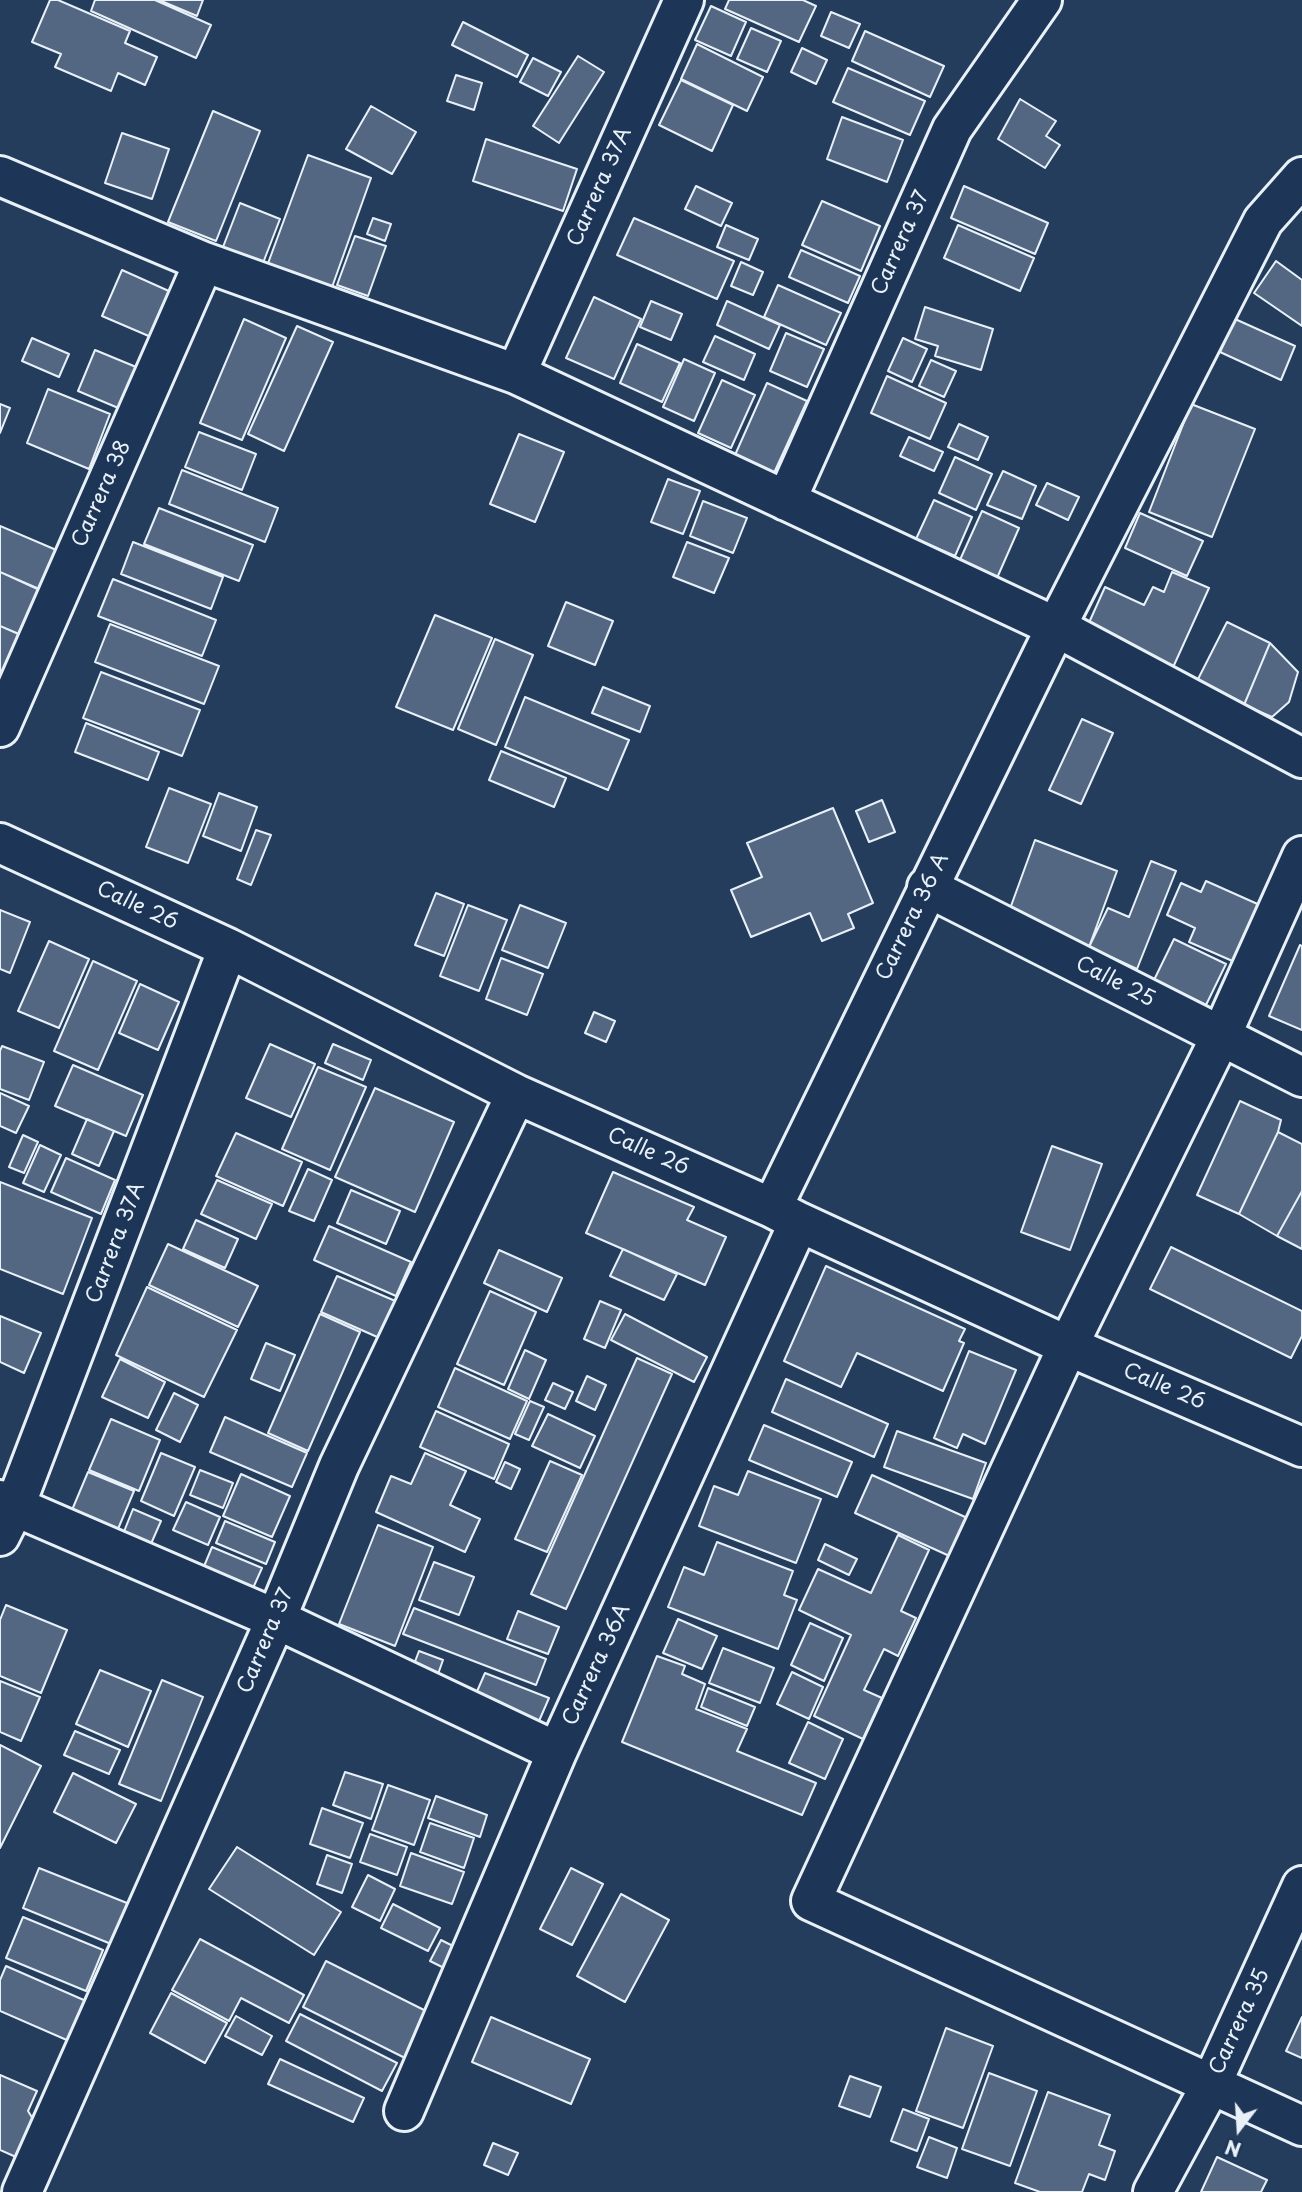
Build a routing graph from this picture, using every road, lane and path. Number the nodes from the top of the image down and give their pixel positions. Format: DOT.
graph roads {
  1 [pos="684,0"];
  2 [pos="1042,0"];
  3 [pos="0,176"];
  4 [pos="1302,177"];
  5 [pos="204,262"];
  6 [pos="516,374"];
  7 [pos="786,501"];
  8 [pos="1056,627"];
  9 [pos="0,727"];
  10 [pos="1302,758"];
  11 [pos="0,843"];
  12 [pos="1302,856"];
  13 [pos="927,887"];
  14 [pos="228,948"];
  15 [pos="1221,1036"];
  16 [pos="1302,1077"];
  17 [pos="516,1094"];
  18 [pos="786,1215"];
  19 [pos="1068,1346"];
  20 [pos="1302,1447"];
  21 [pos="5,1514"];
  22 [pos="276,1619"];
  23 [pos="557,1752"];
  24 [pos="1302,1886"];
  25 [pos="1211,2085"];
  26 [pos="404,2111"];
  27 [pos="1302,2126"];
  28 [pos="22,2192"];
  29 [pos="1153,2192"];
  1 -- 6 [label="street, Carrera 37A"];
  2 -- 7 [label="street, Carrera 37"];
  3 -- 5 [label="street"];
  4 -- 8 [label="street, Carrera 36 A"];
  5 -- 6 [label="street"];
  5 -- 9 [label="street, Carrera 38"];
  6 -- 7 [label="street"];
  7 -- 8 [label="street"];
  8 -- 10 [label="street"];
  8 -- 13 [label="street, Carrera 36 A"];
  11 -- 14 [label="street, Calle 26"];
  12 -- 15 [label="street"];
  13 -- 15 [label="street, Calle 25"];
  13 -- 18 [label="street, Carrera 36 A"];
  14 -- 17 [label="street, Calle 26"];
  14 -- 21 [label="street, Carrera 37A"];
  15 -- 16 [label="street, Calle 25"];
  15 -- 19 [label="street"];
  17 -- 18 [label="street, Calle 26"];
  17 -- 22 [label="street, Carrera 37"];
  18 -- 19 [label="street, Calle 26"];
  18 -- 23 [label="street, Carrera 36A"];
  19 -- 20 [label="street, Calle 26"];
  19 -- 25 [label="street"];
  21 -- 22 [label="street"];
  22 -- 23 [label="street"];
  22 -- 28 [label="street, Carrera 37"];
  23 -- 26 [label="street, Carrera 36A"];
  24 -- 25 [label="street, Carrera 35"];
  25 -- 27 [label="street"];
  25 -- 29 [label="street, Carrera 35"];
}
